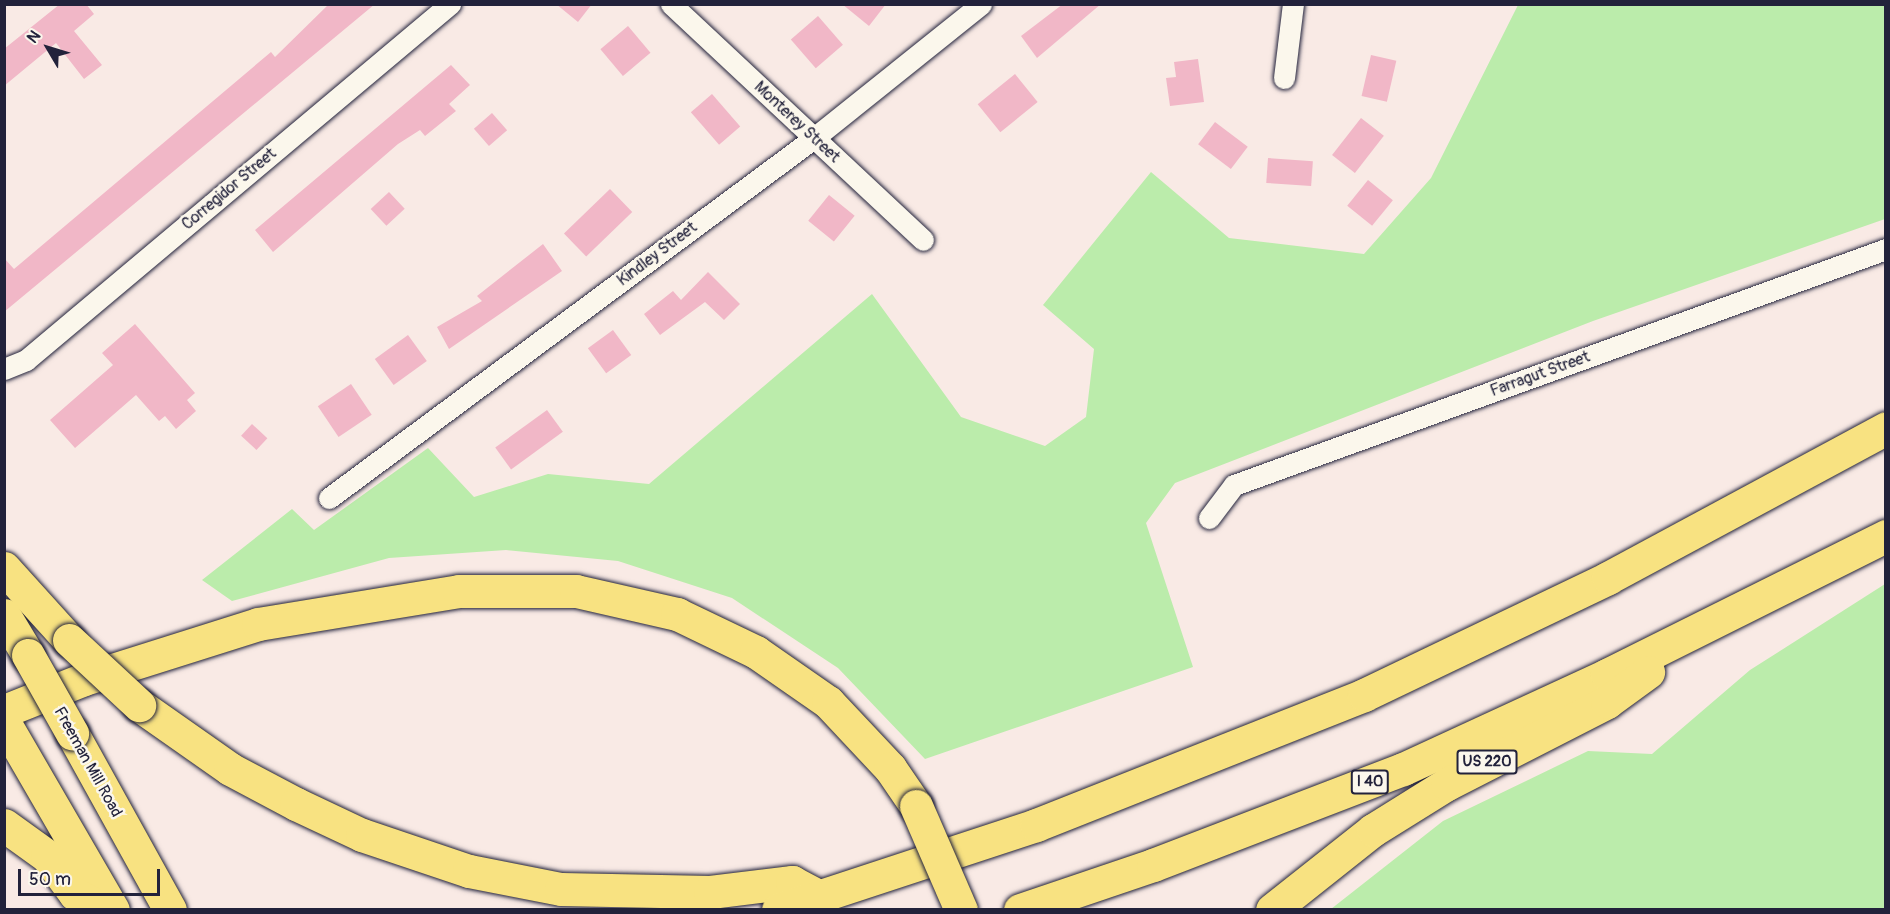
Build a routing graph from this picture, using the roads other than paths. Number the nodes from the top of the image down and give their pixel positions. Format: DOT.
graph roads {
  1 [pos="450,4"];
  2 [pos="671,4"];
  3 [pos="981,4"];
  4 [pos="1293,4"];
  5 [pos="1284,78"];
  6 [pos="814,138"];
  7 [pos="923,240"];
  8 [pos="1886,249"];
  9 [pos="4,369"];
  10 [pos="1880,431"];
  11 [pos="328,498"];
  12 [pos="1209,518"];
  13 [pos="1882,538"];
  14 [pos="4,568"];
  15 [pos="4,615"];
  16 [pos="1710,626"];
  17 [pos="4,711"];
  18 [pos="4,722"];
  19 [pos="4,825"];
  20 [pos="820,897"];
  21 [pos="105,909"];
  22 [pos="113,909"];
  23 [pos="170,909"];
  24 [pos="778,909"];
  25 [pos="961,909"];
  26 [pos="1020,909"];
  27 [pos="1272,909"];
  1 -- 9 [label="street, Corregidor Street"];
  2 -- 6 [label="street, Monterey Street"];
  3 -- 6 [label="street, Kindley Street"];
  4 -- 5 [label="street"];
  6 -- 7 [label="street, Monterey Street"];
  6 -- 11 [label="street, Kindley Street"];
  8 -- 12 [label="street, Farragut Street"];
  10 -- 20 [label="highway"];
  13 -- 16 [label="highway, I 40"];
  14 -- 20 [label="highway, bridge"];
  15 -- 23 [label="highway, Freeman Mill Road, bridge"];
  16 -- 26 [label="highway, I 40"];
  16 -- 27 [label="highway, US 220"];
  17 -- 25 [label="highway, bridge"];
  18 -- 22 [label="highway"];
  19 -- 21 [label="highway"];
  20 -- 24 [label="highway"];
}
